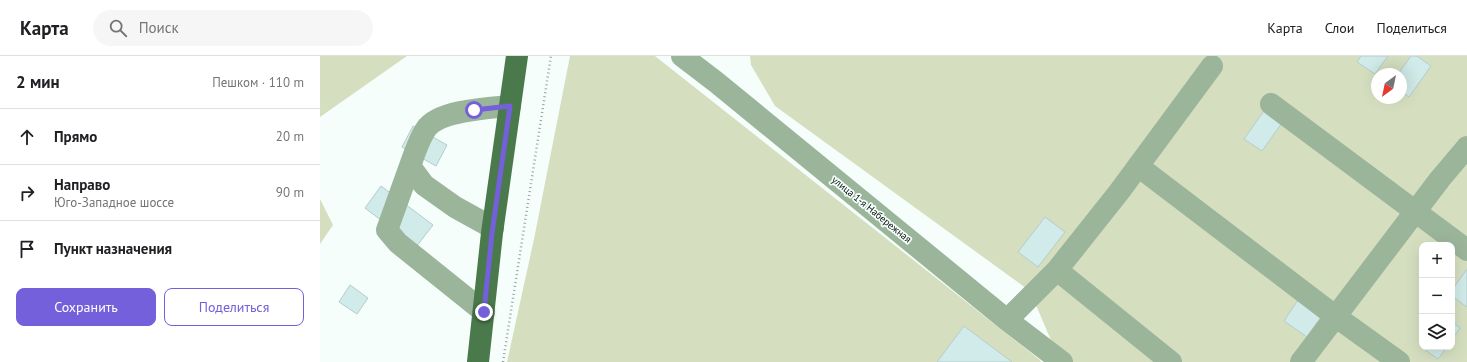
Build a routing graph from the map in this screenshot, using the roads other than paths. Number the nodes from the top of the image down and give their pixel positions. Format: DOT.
graph roads {
  1 [pos="517,56"];
  2 [pos="682,56"];
  3 [pos="1212,66"];
  4 [pos="1271,104"];
  5 [pos="510,106"];
  6 [pos="1467,147"];
  7 [pos="410,166"];
  8 [pos="1138,166"];
  9 [pos="1415,211"];
  10 [pos="492,228"];
  11 [pos="1467,250"];
  12 [pos="1057,270"];
  13 [pos="484,312"];
  14 [pos="1335,316"];
  15 [pos="1008,320"];
  16 [pos="1059,361"];
  17 [pos="478,362"];
  18 [pos="1171,362"];
  19 [pos="1301,362"];
  20 [pos="1398,362"];
  1 -- 5 [label="main road"];
  2 -- 15 [label="street, улица 1-я Набережная"];
  3 -- 8 [label="street"];
  4 -- 9 [label="street"];
  5 -- 7 [label="street"];
  5 -- 10 [label="main road"];
  6 -- 9 [label="street"];
  7 -- 10 [label="street"];
  7 -- 13 [label="street"];
  8 -- 12 [label="street"];
  8 -- 14 [label="street"];
  9 -- 11 [label="street"];
  9 -- 14 [label="street"];
  10 -- 13 [label="main road"];
  12 -- 15 [label="street"];
  12 -- 18 [label="street"];
  13 -- 17 [label="main road"];
  14 -- 19 [label="street"];
  14 -- 20 [label="street"];
  15 -- 16 [label="street, улица 1-я Набережная"];
}
